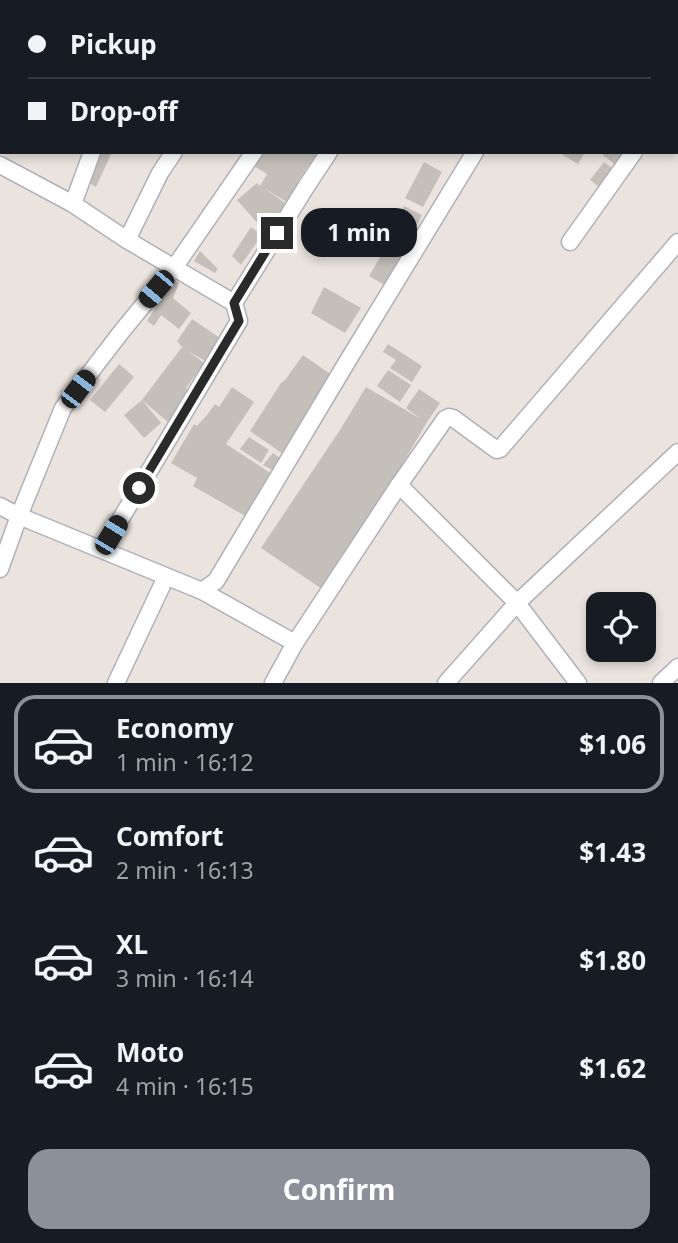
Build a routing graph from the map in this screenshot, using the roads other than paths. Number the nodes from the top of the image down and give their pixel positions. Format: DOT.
graph roads {
  1 [pos="91,154"];
  2 [pos="173,154"];
  3 [pos="253,154"];
  4 [pos="328,154"];
  5 [pos="474,154"];
  6 [pos="633,154"];
  7 [pos="0,165"];
  8 [pos="73,204"];
  9 [pos="127,240"];
  10 [pos="570,242"];
  11 [pos="678,242"];
  12 [pos="173,268"];
  13 [pos="234,303"];
  14 [pos="678,452"];
  15 [pos="399,485"];
  16 [pos="0,506"];
  17 [pos="19,516"];
  18 [pos="111,535"];
  19 [pos="0,569"];
  20 [pos="166,577"];
  21 [pos="202,591"];
  22 [pos="517,603"];
  23 [pos="295,643"];
  24 [pos="678,667"];
  25 [pos="116,683"];
  26 [pos="273,683"];
  27 [pos="446,683"];
  28 [pos="578,683"];
  29 [pos="661,683"];
  1 -- 8 [label="street"];
  2 -- 9 [label="street"];
  3 -- 12 [label="street"];
  4 -- 13 [label="street"];
  5 -- 21 [label="street"];
  6 -- 10 [label="street"];
  7 -- 8 [label="street"];
  8 -- 9 [label="street"];
  9 -- 12 [label="street"];
  11 -- 15 [label="street"];
  12 -- 13 [label="street"];
  12 -- 17 [label="street"];
  13 -- 18 [label="street"];
  14 -- 22 [label="street"];
  15 -- 22 [label="street"];
  15 -- 23 [label="street"];
  16 -- 17 [label="street"];
  17 -- 19 [label="street"];
  17 -- 20 [label="street"];
  20 -- 21 [label="street"];
  20 -- 25 [label="street"];
  21 -- 23 [label="street"];
  22 -- 27 [label="street"];
  22 -- 28 [label="street"];
  23 -- 26 [label="street"];
  24 -- 29 [label="street"];
}
